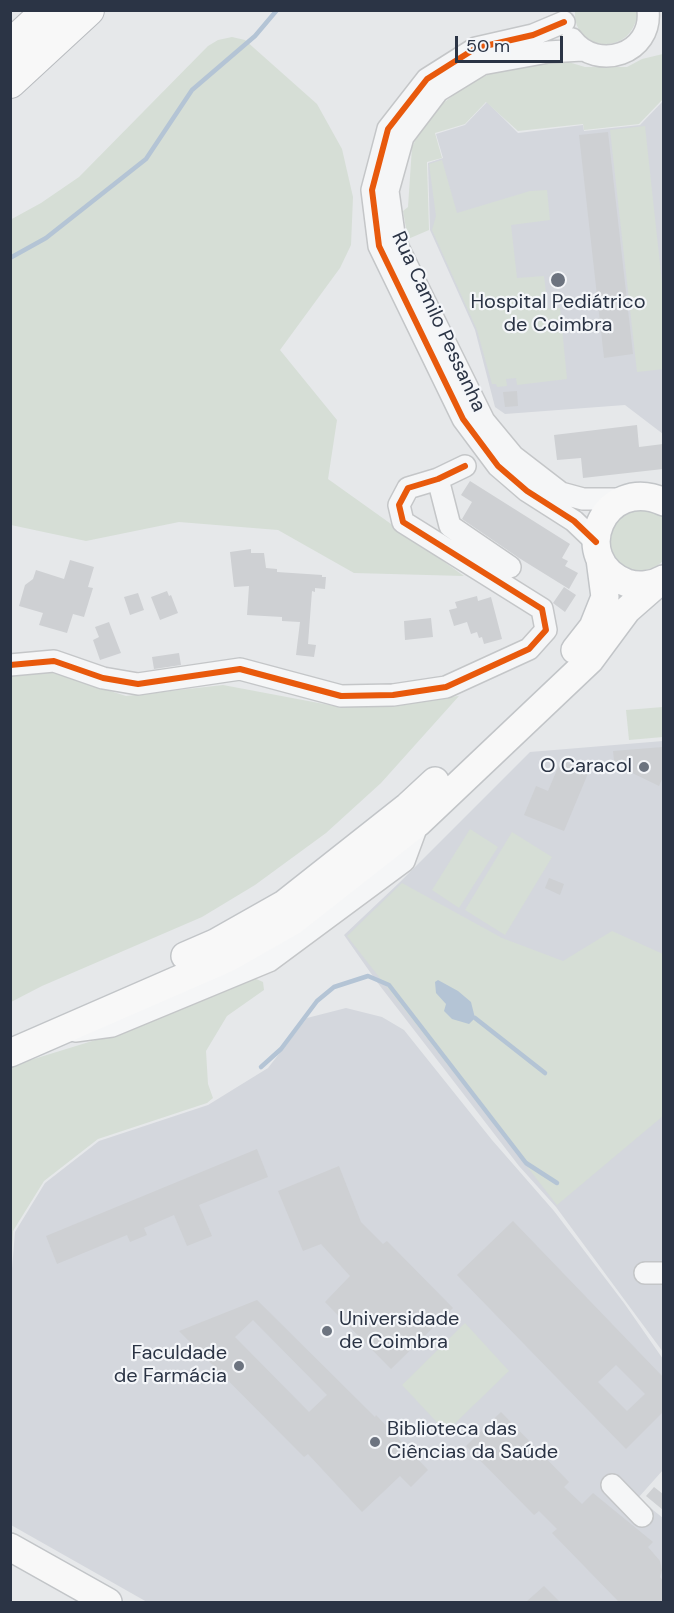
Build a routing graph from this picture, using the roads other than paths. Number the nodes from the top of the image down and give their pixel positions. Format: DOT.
graph roads {
  1 [pos="49,10"];
  2 [pos="88,10"];
  3 [pos="648,10"];
  4 [pos="564,16"];
  5 [pos="10,46"];
  6 [pos="582,50"];
  7 [pos="10,82"];
  8 [pos="476,438"];
  9 [pos="465,466"];
  10 [pos="498,466"];
  11 [pos="438,479"];
  12 [pos="623,499"];
  13 [pos="663,502"];
  14 [pos="598,550"];
  15 [pos="510,567"];
  16 [pos="662,587"];
  17 [pos="10,665"];
  18 [pos="10,1033"];
  19 [pos="10,1053"];
  20 [pos="612,1485"];
  21 [pos="642,1516"];
  22 [pos="10,1547"];
  23 [pos="10,1566"];
  24 [pos="73,1602"];
  25 [pos="108,1602"];
  1 -- 5 [label="highway"];
  2 -- 7 [label="highway"];
  3 -- 6 [label="street, Rua Camilo Pessanha"];
  4 -- 6 [label="street"];
  4 -- 8 [label="street, Rua Camilo Pessanha"];
  6 -- 12 [label="street, Rua Camilo Pessanha"];
  8 -- 9 [label="street"];
  8 -- 10 [label="street, Rua Camilo Pessanha"];
  9 -- 10 [label="street"];
  9 -- 11 [label="street"];
  10 -- 14 [label="street, Rua Camilo Pessanha"];
  11 -- 15 [label="street"];
  11 -- 17 [label="street"];
  12 -- 13 [label="main road"];
  12 -- 14 [label="main road"];
  14 -- 16 [label="main road"];
  14 -- 18 [label="main road"];
  16 -- 19 [label="main road"];
  20 -- 21 [label="street"];
  22 -- 25 [label="main road"];
  23 -- 24 [label="main road"];
}
